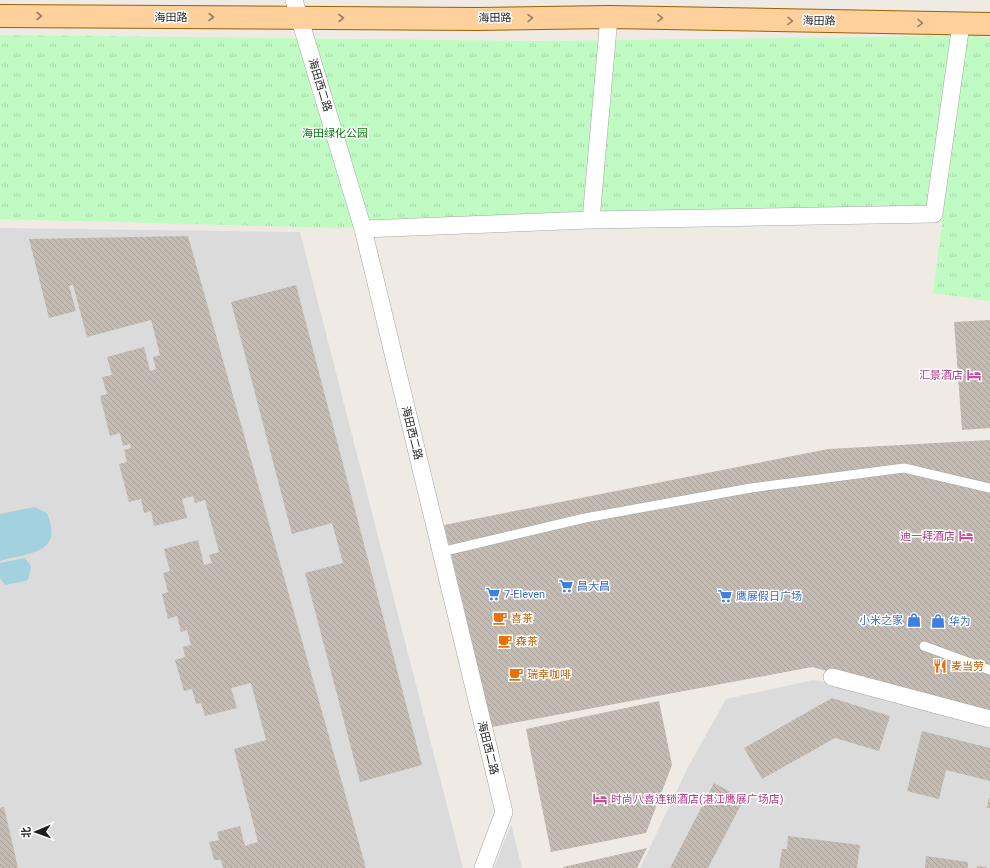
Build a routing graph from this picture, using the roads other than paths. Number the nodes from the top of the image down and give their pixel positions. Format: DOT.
graph roads {
  1 [pos="297,9"];
  2 [pos="0,16"];
  3 [pos="609,17"];
  4 [pos="961,24"];
  5 [pos="990,24"];
  6 [pos="590,220"];
  7 [pos="363,229"];
  8 [pos="990,488"];
  9 [pos="441,552"];
  10 [pos="924,646"];
  11 [pos="990,670"];
  12 [pos="832,677"];
  13 [pos="990,720"];
  14 [pos="484,868"];
  2 -- 1 [label="main road, 海田路, one-way"];
  1 -- 3 [label="main road, 海田路, one-way"];
  1 -- 7 [label="street, 海田西二路"];
  3 -- 4 [label="main road, 海田路, one-way"];
  3 -- 6 [label="street"];
  4 -- 5 [label="main road, 海田路"];
  4 -- 6 [label="street"];
  6 -- 7 [label="street"];
  7 -- 9 [label="street, 海田西二路"];
  8 -- 9 [label="lane"];
  9 -- 14 [label="street, 海田西二路"];
  10 -- 11 [label="lane"];
  12 -- 13 [label="street"];
}
